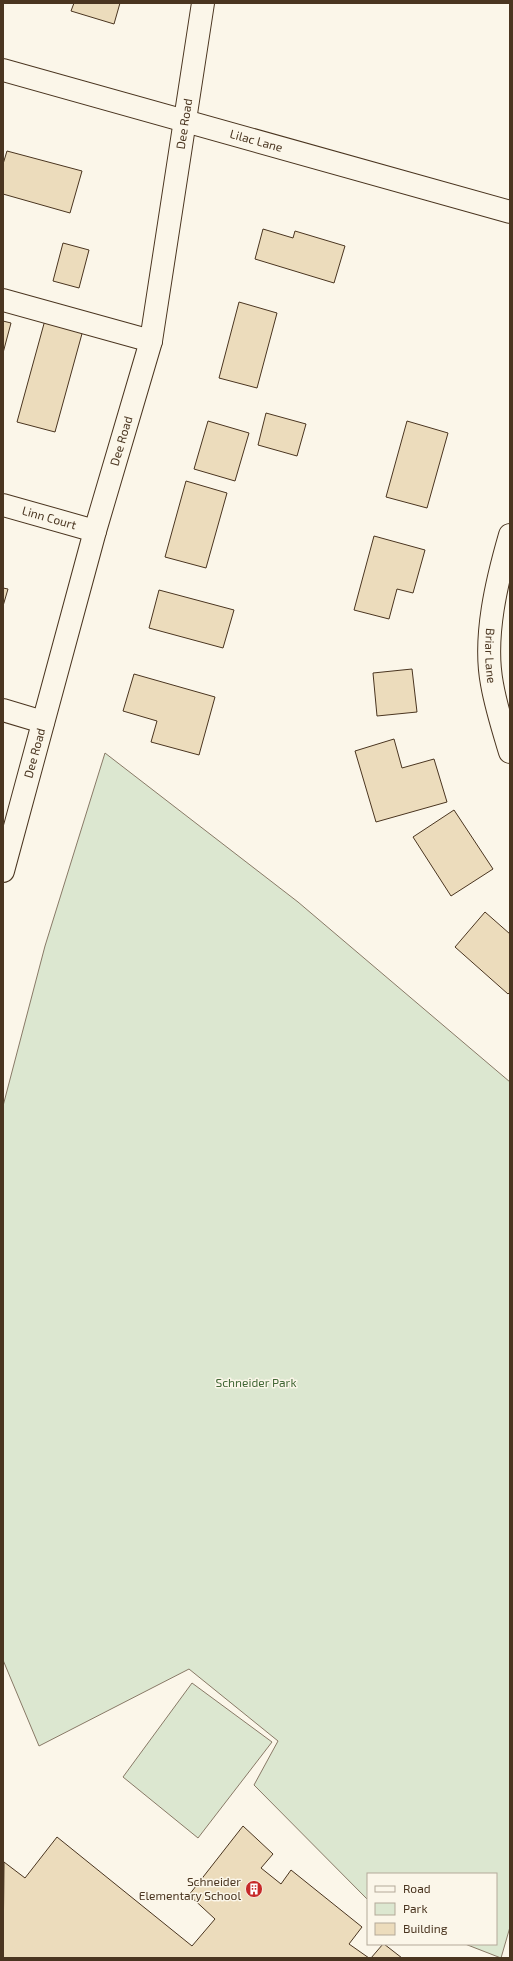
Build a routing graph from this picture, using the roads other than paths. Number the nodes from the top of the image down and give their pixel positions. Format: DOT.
graph roads {
  1 [pos="203,3"];
  2 [pos="3,70"];
  3 [pos="186,122"];
  4 [pos="510,212"];
  5 [pos="3,300"];
  6 [pos="151,341"];
  7 [pos="3,505"];
  8 [pos="94,530"];
  9 [pos="510,535"];
  10 [pos="3,710"];
  11 [pos="43,722"];
  12 [pos="510,752"];
  13 [pos="3,871"];
  1 -- 3 [label="street, Dee Road"];
  2 -- 3 [label="street, Lilac Lane"];
  3 -- 4 [label="street, Lilac Lane"];
  3 -- 6 [label="street, Dee Road"];
  5 -- 6 [label="street"];
  6 -- 8 [label="street, Dee Road"];
  7 -- 8 [label="street, Linn Court"];
  8 -- 11 [label="street, Dee Road"];
  9 -- 12 [label="street, Briar Lane"];
  10 -- 11 [label="street"];
  11 -- 13 [label="street, Dee Road"];
}
